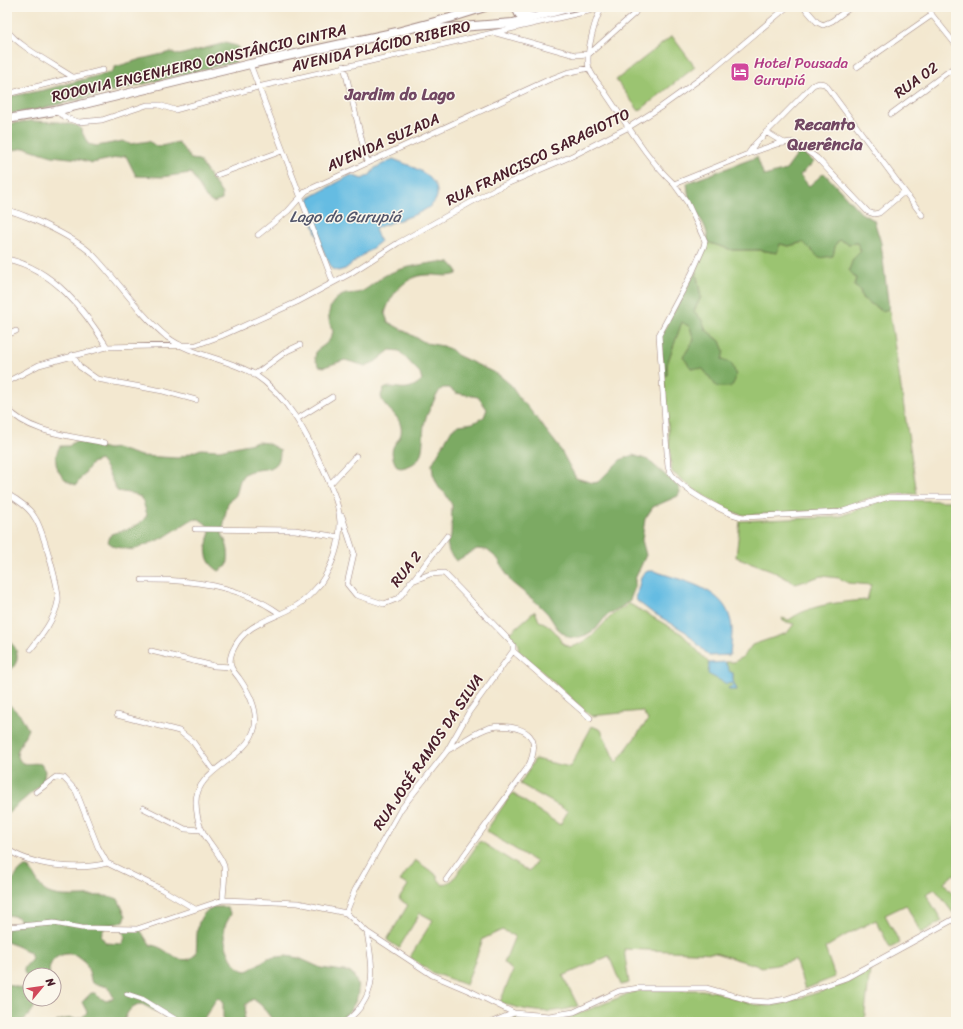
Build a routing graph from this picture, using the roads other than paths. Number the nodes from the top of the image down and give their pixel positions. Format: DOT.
graph roads {
  1 [pos="485,7"];
  2 [pos="516,7"];
  3 [pos="572,7"];
  4 [pos="580,7"];
  5 [pos="615,7"];
  6 [pos="638,7"];
  7 [pos="787,7"];
  8 [pos="804,7"];
  9 [pos="851,7"];
  10 [pos="929,7"];
  11 [pos="593,10"];
  12 [pos="601,11"];
  13 [pos="932,15"];
  14 [pos="535,17"];
  15 [pos="7,30"];
  16 [pos="397,32"];
  17 [pos="496,33"];
  18 [pos="956,45"];
  19 [pos="588,54"];
  20 [pos="250,64"];
  21 [pos="344,66"];
  22 [pos="956,66"];
  23 [pos="857,67"];
  24 [pos="589,68"];
  25 [pos="103,70"];
  26 [pos="74,78"];
  27 [pos="258,87"];
  28 [pos="7,94"];
  29 [pos="55,111"];
  30 [pos="890,114"];
  31 [pos="7,119"];
  32 [pos="629,127"];
  33 [pos="766,132"];
  34 [pos="784,143"];
  35 [pos="282,151"];
  36 [pos="748,154"];
  37 [pos="367,162"];
  38 [pos="217,175"];
  39 [pos="674,184"];
  40 [pos="904,192"];
  41 [pos="299,197"];
  42 [pos="7,210"];
  43 [pos="922,215"];
  44 [pos="258,235"];
  45 [pos="7,259"];
  46 [pos="333,282"];
  47 [pos="16,331"];
  48 [pos="7,335"];
  49 [pos="300,345"];
  50 [pos="182,346"];
  51 [pos="107,348"];
  52 [pos="72,355"];
  53 [pos="254,375"];
  54 [pos="7,382"];
  55 [pos="332,397"];
  56 [pos="196,400"];
  57 [pos="7,408"];
  58 [pos="297,420"];
  59 [pos="105,443"];
  60 [pos="356,456"];
  61 [pos="330,484"];
  62 [pos="7,494"];
  63 [pos="956,497"];
  64 [pos="337,502"];
  65 [pos="196,529"];
  66 [pos="447,536"];
  67 [pos="339,538"];
  68 [pos="142,580"];
  69 [pos="410,582"];
  70 [pos="279,613"];
  71 [pos="31,649"];
  72 [pos="151,651"];
  73 [pos="513,651"];
  74 [pos="231,667"];
  75 [pos="117,715"];
  76 [pos="590,718"];
  77 [pos="447,751"];
  78 [pos="214,771"];
  79 [pos="36,792"];
  80 [pos="143,808"];
  81 [pos="202,830"];
  82 [pos="7,849"];
  83 [pos="107,863"];
  84 [pos="446,880"];
  85 [pos="223,900"];
  86 [pos="195,909"];
  87 [pos="346,913"];
  88 [pos="956,918"];
  89 [pos="7,927"];
  90 [pos="367,932"];
  91 [pos="127,994"];
  92 [pos="514,1013"];
  93 [pos="180,1022"];
  94 [pos="345,1022"];
  95 [pos="492,1022"];
  1 -- 16 [label="main road, RODOVIA ENGENHEIRO CONSTÂNCIO CINTRA"];
  2 -- 14 [label="main road"];
  3 -- 14 [label="main road, RODOVIA ENGENHEIRO CONSTÂNCIO CINTRA"];
  4 -- 11 [label="street"];
  5 -- 12 [label="street"];
  6 -- 19 [label="street"];
  7 -- 32 [label="street, RUA FRANCISCO SARAGIOTTO"];
  8 -- 9 [label="street"];
  10 -- 13 [label="street"];
  11 -- 12 [label="street"];
  11 -- 17 [label="street, AVENIDA PLÁCIDO RIBEIRO"];
  12 -- 19 [label="street"];
  13 -- 18 [label="street"];
  13 -- 23 [label="street"];
  14 -- 16 [label="main road, RODOVIA ENGENHEIRO CONSTÂNCIO CINTRA"];
  15 -- 26 [label="street"];
  16 -- 20 [label="main road, RODOVIA ENGENHEIRO CONSTÂNCIO CINTRA"];
  17 -- 19 [label="street"];
  17 -- 21 [label="street, AVENIDA PLÁCIDO RIBEIRO"];
  19 -- 24 [label="street"];
  20 -- 27 [label="street"];
  20 -- 29 [label="main road, RODOVIA ENGENHEIRO CONSTÂNCIO CINTRA"];
  21 -- 27 [label="street, AVENIDA PLÁCIDO RIBEIRO"];
  21 -- 37 [label="street"];
  22 -- 30 [label="street, RUA 02"];
  24 -- 32 [label="street"];
  24 -- 37 [label="street, AVENIDA SUZADA"];
  25 -- 26 [label="street"];
  26 -- 28 [label="street"];
  27 -- 29 [label="street, AVENIDA PLÁCIDO RIBEIRO"];
  27 -- 35 [label="street"];
  29 -- 31 [label="main road, RODOVIA ENGENHEIRO CONSTÂNCIO CINTRA"];
  32 -- 39 [label="street"];
  32 -- 46 [label="street, RUA FRANCISCO SARAGIOTTO"];
  33 -- 34 [label="street"];
  33 -- 36 [label="street"];
  33 -- 40 [label="street"];
  34 -- 36 [label="street"];
  34 -- 40 [label="street"];
  35 -- 38 [label="street"];
  35 -- 41 [label="street"];
  36 -- 39 [label="street"];
  37 -- 41 [label="street, AVENIDA SUZADA"];
  39 -- 63 [label="street"];
  40 -- 43 [label="street"];
  41 -- 44 [label="street, AVENIDA SUZADA"];
  41 -- 46 [label="street"];
  42 -- 50 [label="street"];
  45 -- 51 [label="street"];
  46 -- 50 [label="street, RUA FRANCISCO SARAGIOTTO"];
  47 -- 48 [label="street"];
  49 -- 53 [label="street"];
  50 -- 51 [label="street"];
  50 -- 53 [label="street"];
  51 -- 52 [label="street"];
  52 -- 54 [label="street"];
  52 -- 56 [label="street"];
  53 -- 58 [label="street"];
  55 -- 58 [label="street"];
  57 -- 59 [label="street"];
  58 -- 61 [label="street"];
  60 -- 61 [label="street"];
  61 -- 64 [label="street"];
  62 -- 71 [label="street"];
  64 -- 67 [label="street"];
  64 -- 69 [label="street, RUA 2"];
  65 -- 67 [label="street"];
  66 -- 69 [label="street, RUA 2"];
  67 -- 70 [label="street"];
  68 -- 70 [label="street"];
  69 -- 73 [label="street"];
  70 -- 74 [label="street"];
  72 -- 74 [label="street"];
  73 -- 76 [label="street"];
  73 -- 77 [label="street, RUA JOSÉ RAMOS DA SILVA"];
  74 -- 78 [label="street"];
  75 -- 78 [label="street"];
  77 -- 84 [label="street"];
  77 -- 87 [label="street, RUA JOSÉ RAMOS DA SILVA"];
  78 -- 81 [label="street"];
  79 -- 83 [label="street"];
  80 -- 81 [label="street"];
  81 -- 85 [label="street"];
  82 -- 83 [label="street"];
  83 -- 86 [label="street"];
  85 -- 86 [label="street"];
  85 -- 87 [label="street"];
  86 -- 89 [label="street"];
  87 -- 90 [label="street"];
  88 -- 92 [label="street"];
  90 -- 92 [label="street"];
  90 -- 94 [label="street"];
  91 -- 93 [label="street"];
  92 -- 95 [label="street"];
}
